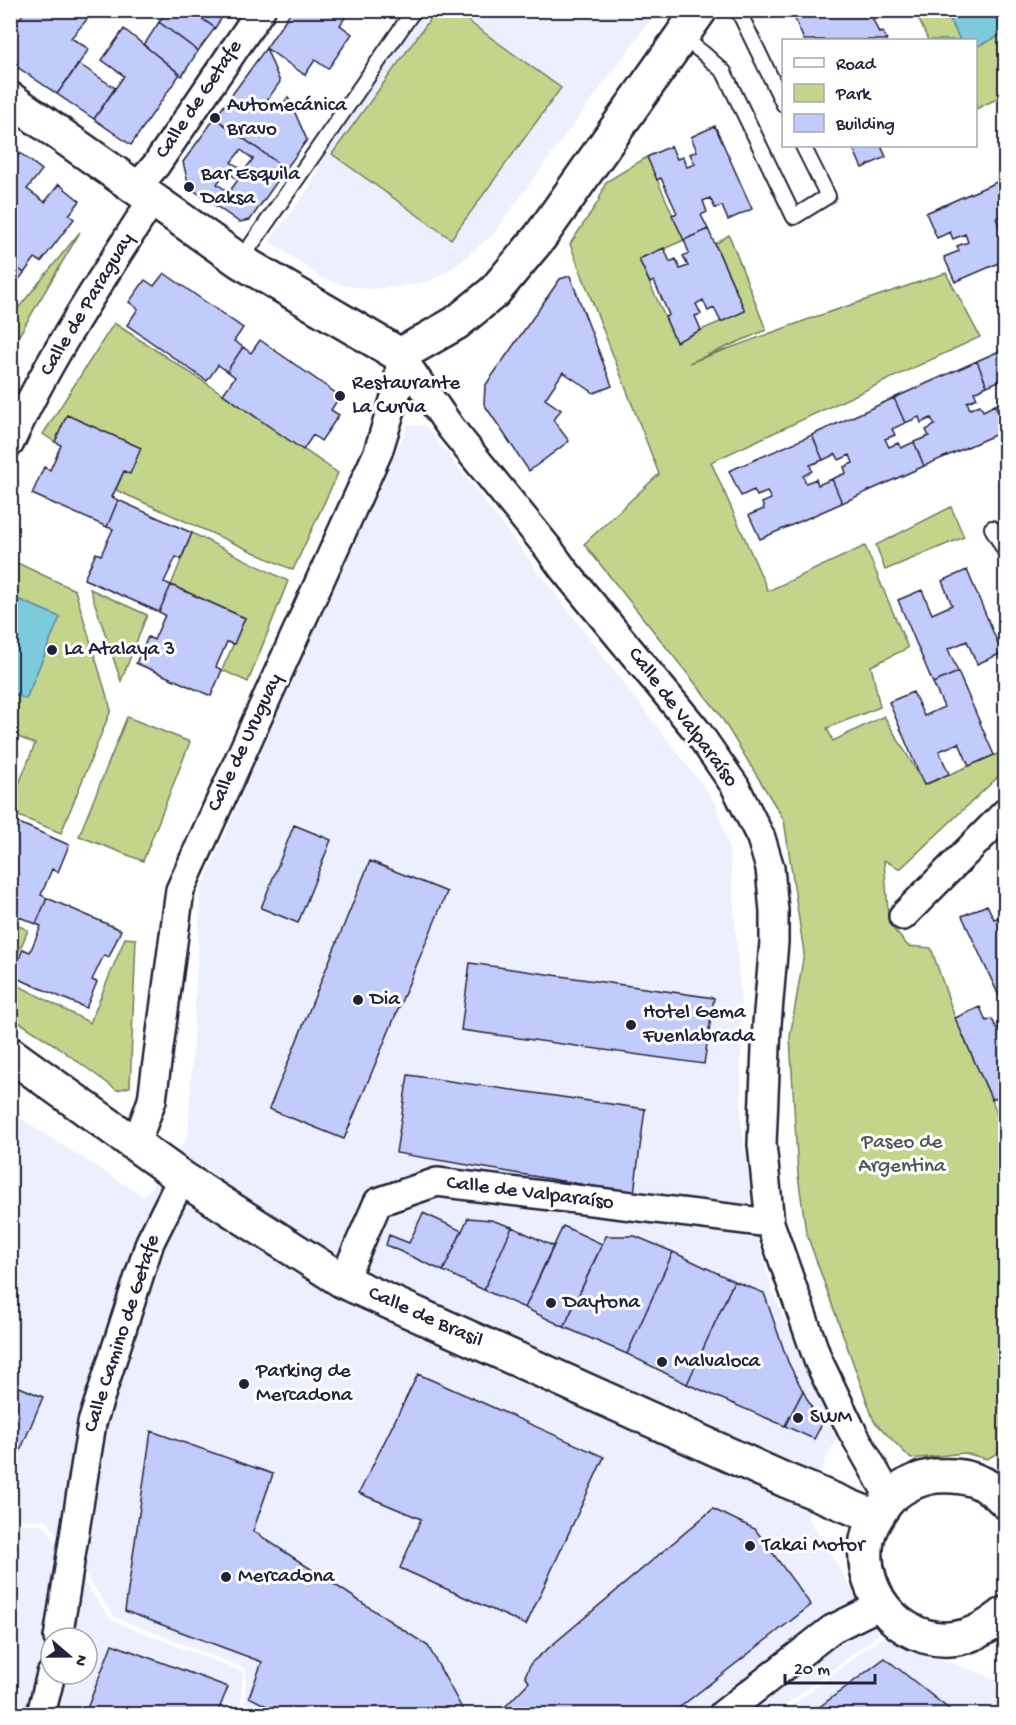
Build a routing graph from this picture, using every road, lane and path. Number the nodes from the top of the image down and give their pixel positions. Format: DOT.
graph roads {
  1 [pos="261,10"];
  2 [pos="414,10"];
  3 [pos="700,10"];
  4 [pos="738,10"];
  5 [pos="681,36"];
  6 [pos="10,99"];
  7 [pos="782,103"];
  8 [pos="804,147"];
  9 [pos="145,194"];
  10 [pos="240,261"];
  11 [pos="400,355"];
  12 [pos="10,442"];
  13 [pos="992,528"];
  14 [pos="1005,554"];
  15 [pos="1005,812"];
  16 [pos="903,916"];
  17 [pos="10,1054"];
  18 [pos="136,1144"];
  19 [pos="182,1178"];
  20 [pos="770,1223"];
  21 [pos="343,1281"];
  22 [pos="1003,1494"];
  23 [pos="882,1508"];
  24 [pos="881,1605"];
  25 [pos="1005,1613"];
  26 [pos="60,1626"];
  27 [pos="48,1686"];
  28 [pos="40,1714"];
  29 [pos="723,1714"];
  1 -- 9 [label="street, Calle de Getafe"];
  2 -- 10 [label="lane"];
  3 -- 5 [label="street"];
  4 -- 7 [label="lane"];
  5 -- 8 [label="lane"];
  5 -- 11 [label="street"];
  6 -- 9 [label="street"];
  9 -- 10 [label="street"];
  9 -- 12 [label="street, Calle de Paraguay"];
  10 -- 11 [label="street"];
  11 -- 18 [label="street, Calle de Uruguay"];
  11 -- 20 [label="street, Calle de Valparaíso"];
  13 -- 14 [label="lane"];
  15 -- 16 [label="street"];
  17 -- 18 [label="street, Calle de Brasil"];
  18 -- 19 [label="street, Calle de Brasil"];
  19 -- 21 [label="street, Calle de Brasil"];
  19 -- 26 [label="street, Calle Camino de Getafe"];
  20 -- 21 [label="street, Calle de Valparaíso"];
  20 -- 23 [label="street, Calle de Valparaíso"];
  21 -- 23 [label="street, Calle de Brasil"];
  22 -- 23 [label="street"];
  23 -- 24 [label="street"];
  24 -- 25 [label="street"];
  24 -- 29 [label="street"];
  27 -- 28 [label="street"];
}
